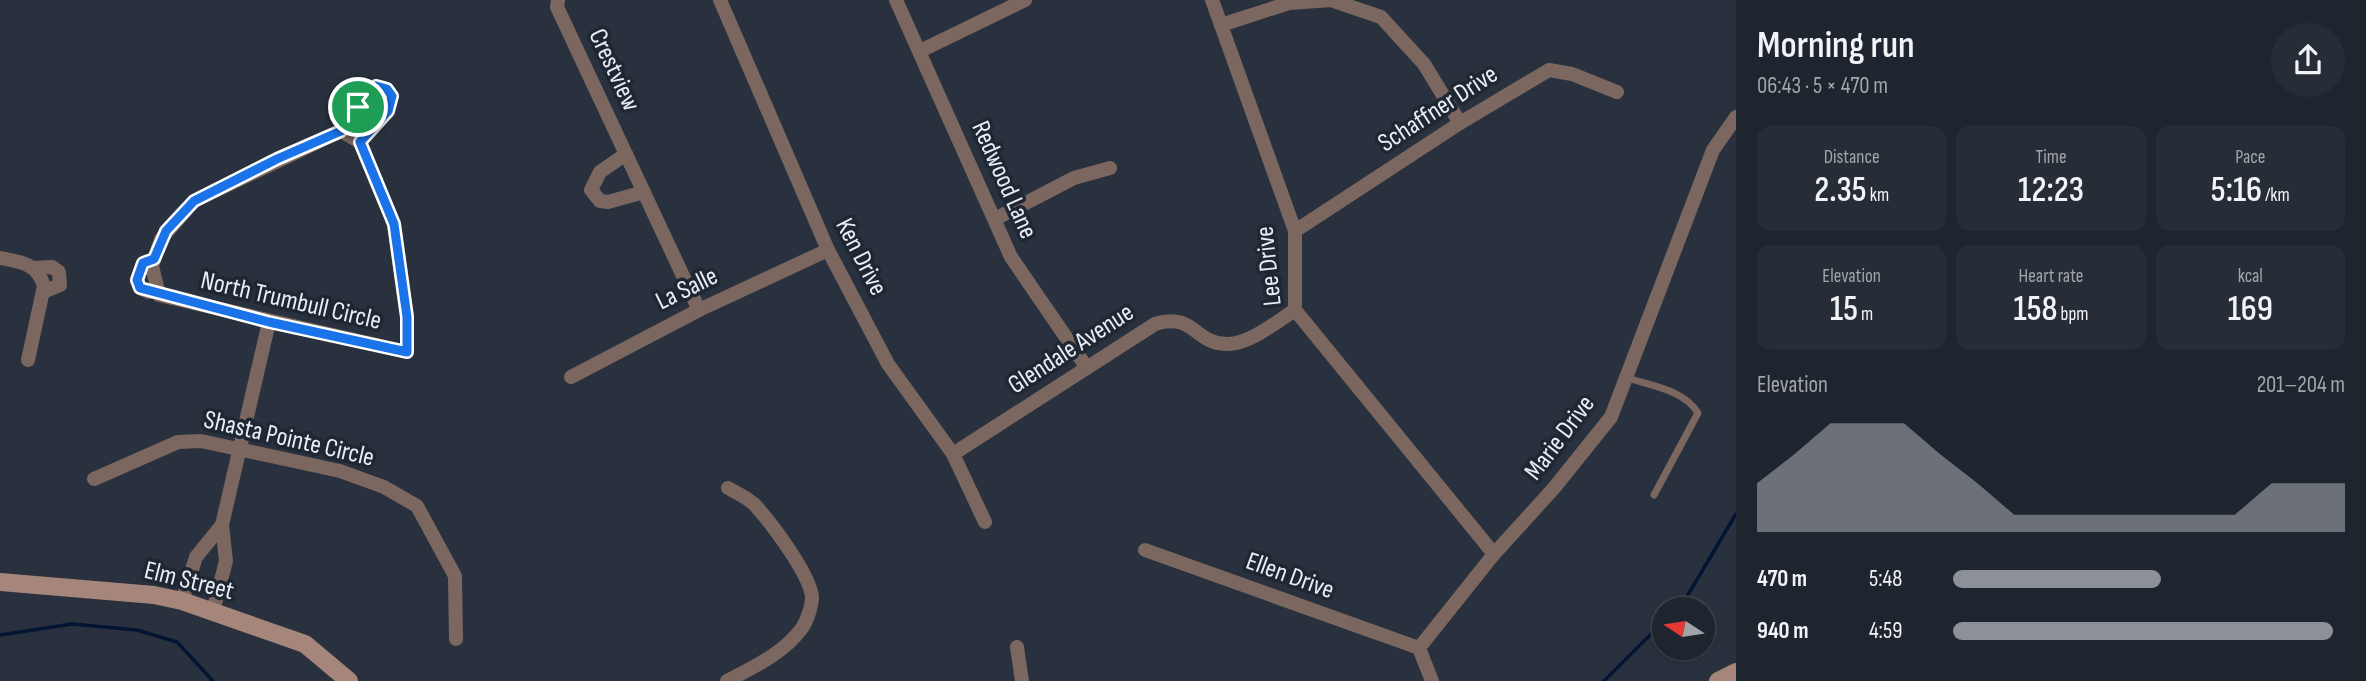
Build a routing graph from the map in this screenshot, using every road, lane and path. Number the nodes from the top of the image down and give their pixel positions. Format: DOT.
graph roads {
  1 [pos="720,0"];
  2 [pos="897,0"];
  3 [pos="1025,0"];
  4 [pos="1212,0"];
  5 [pos="557,4"];
  6 [pos="1221,25"];
  7 [pos="920,51"];
  8 [pos="1617,92"];
  9 [pos="1736,117"];
  10 [pos="1460,123"];
  11 [pos="341,131"];
  12 [pos="360,142"];
  13 [pos="626,154"];
  14 [pos="1110,168"];
  15 [pos="644,192"];
  16 [pos="995,219"];
  17 [pos="1295,231"];
  18 [pos="828,250"];
  19 [pos="0,258"];
  20 [pos="699,310"];
  21 [pos="1295,310"];
  22 [pos="269,322"];
  23 [pos="28,360"];
  24 [pos="1087,368"];
  25 [pos="571,377"];
  26 [pos="1628,378"];
  27 [pos="240,450"];
  28 [pos="953,454"];
  29 [pos="94,478"];
  30 [pos="728,488"];
  31 [pos="1654,495"];
  32 [pos="985,522"];
  33 [pos="222,525"];
  34 [pos="1145,550"];
  35 [pos="1494,554"];
  36 [pos="0,582"];
  37 [pos="182,601"];
  38 [pos="213,611"];
  39 [pos="456,639"];
  40 [pos="1017,647"];
  41 [pos="1419,648"];
  42 [pos="1736,672"];
  43 [pos="349,681"];
  44 [pos="727,681"];
  45 [pos="1022,681"];
  46 [pos="1432,681"];
  47 [pos="1718,681"];
  1 -- 18 [label="street, Ken Drive"];
  2 -- 7 [label="street, Redwood Lane"];
  3 -- 7 [label="street"];
  4 -- 6 [label="street, Lee Drive"];
  5 -- 13 [label="street, Crestview"];
  6 -- 10 [label="street"];
  6 -- 17 [label="street, Lee Drive"];
  7 -- 16 [label="street, Redwood Lane"];
  8 -- 10 [label="street, Schaffner Drive"];
  9 -- 26 [label="street, Marie Drive"];
  10 -- 17 [label="street, Schaffner Drive"];
  11 -- 12 [label="street"];
  11 -- 12 [label="street"];
  11 -- 22 [label="street, North Trumbull Circle"];
  12 -- 22 [label="street, North Trumbull Circle"];
  13 -- 15 [label="street, Crestview"];
  13 -- 15 [label="street, Crestview"];
  14 -- 16 [label="street"];
  15 -- 20 [label="street, Crestview"];
  16 -- 24 [label="street, Redwood Lane"];
  17 -- 21 [label="street, Lee Drive"];
  18 -- 20 [label="street, La Salle"];
  18 -- 28 [label="street, Ken Drive"];
  19 -- 23 [label="street"];
  20 -- 25 [label="street, La Salle"];
  21 -- 24 [label="street, Glendale Avenue"];
  21 -- 35 [label="street, Lee Drive"];
  22 -- 27 [label="street"];
  24 -- 28 [label="street, Glendale Avenue"];
  26 -- 31 [label="lane"];
  26 -- 35 [label="street, Marie Drive"];
  27 -- 29 [label="street, Shasta Pointe Circle"];
  27 -- 33 [label="street"];
  27 -- 39 [label="street, Shasta Pointe Circle"];
  28 -- 32 [label="street, Ken Drive"];
  30 -- 44 [label="street"];
  33 -- 37 [label="street"];
  33 -- 38 [label="street"];
  34 -- 41 [label="street, Ellen Drive"];
  35 -- 41 [label="street, Marie Drive"];
  36 -- 37 [label="main road, Elm Street"];
  37 -- 38 [label="main road, Elm Street"];
  38 -- 43 [label="main road, Elm Street"];
  40 -- 45 [label="street"];
  41 -- 46 [label="street"];
  42 -- 47 [label="main road"];
}
